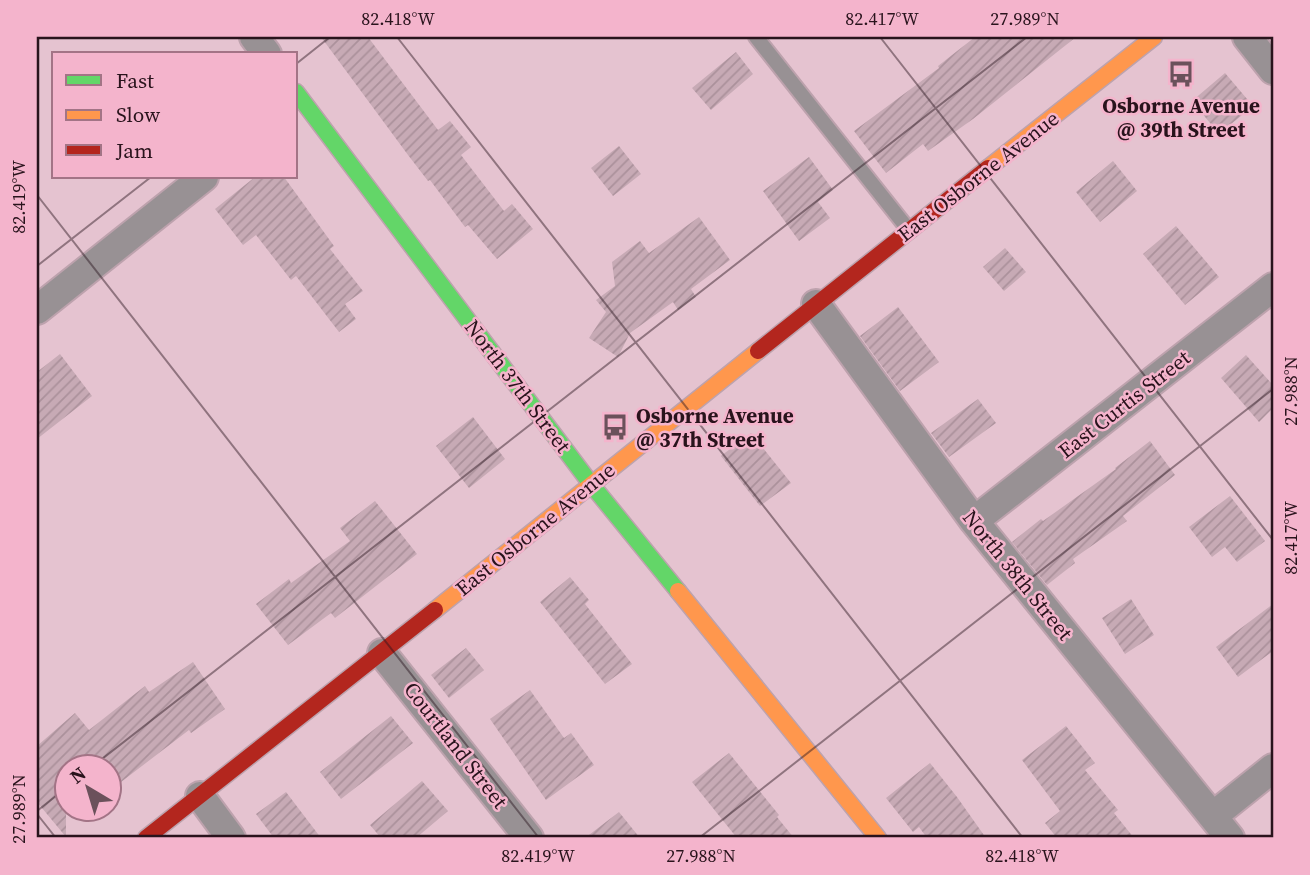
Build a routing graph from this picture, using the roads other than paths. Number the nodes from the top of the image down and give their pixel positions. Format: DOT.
graph roads {
  1 [pos="254,37"];
  2 [pos="756,37"];
  3 [pos="1154,37"];
  4 [pos="1247,37"];
  5 [pos="265,52"];
  6 [pos="1273,69"];
  7 [pos="298,98"];
  8 [pos="203,178"];
  9 [pos="908,231"];
  10 [pos="1273,287"];
  11 [pos="816,304"];
  12 [pos="37,310"];
  13 [pos="591,484"];
  14 [pos="974,521"];
  15 [pos="382,653"];
  16 [pos="1273,768"];
  17 [pos="200,796"];
  18 [pos="1213,816"];
  19 [pos="146,838"];
  20 [pos="231,838"];
  21 [pos="529,838"];
  22 [pos="878,838"];
  23 [pos="1230,838"];
  1 -- 5 [label="street"];
  2 -- 9 [label="lane"];
  3 -- 9 [label="street, East Osborne Avenue"];
  4 -- 6 [label="street"];
  7 -- 13 [label="street, North 37th Street"];
  8 -- 12 [label="street"];
  9 -- 11 [label="street, East Osborne Avenue"];
  10 -- 14 [label="street, East Curtis Street"];
  11 -- 13 [label="street, East Osborne Avenue"];
  11 -- 14 [label="street, North 38th Street"];
  13 -- 15 [label="street, East Osborne Avenue"];
  13 -- 22 [label="street, North 37th Street"];
  14 -- 18 [label="street, North 38th Street"];
  15 -- 17 [label="street, East Osborne Avenue"];
  15 -- 21 [label="street, Courtland Street"];
  16 -- 18 [label="street"];
  17 -- 19 [label="street, East Osborne Avenue"];
  17 -- 20 [label="street"];
  18 -- 23 [label="street, North 38th Street"];
}
